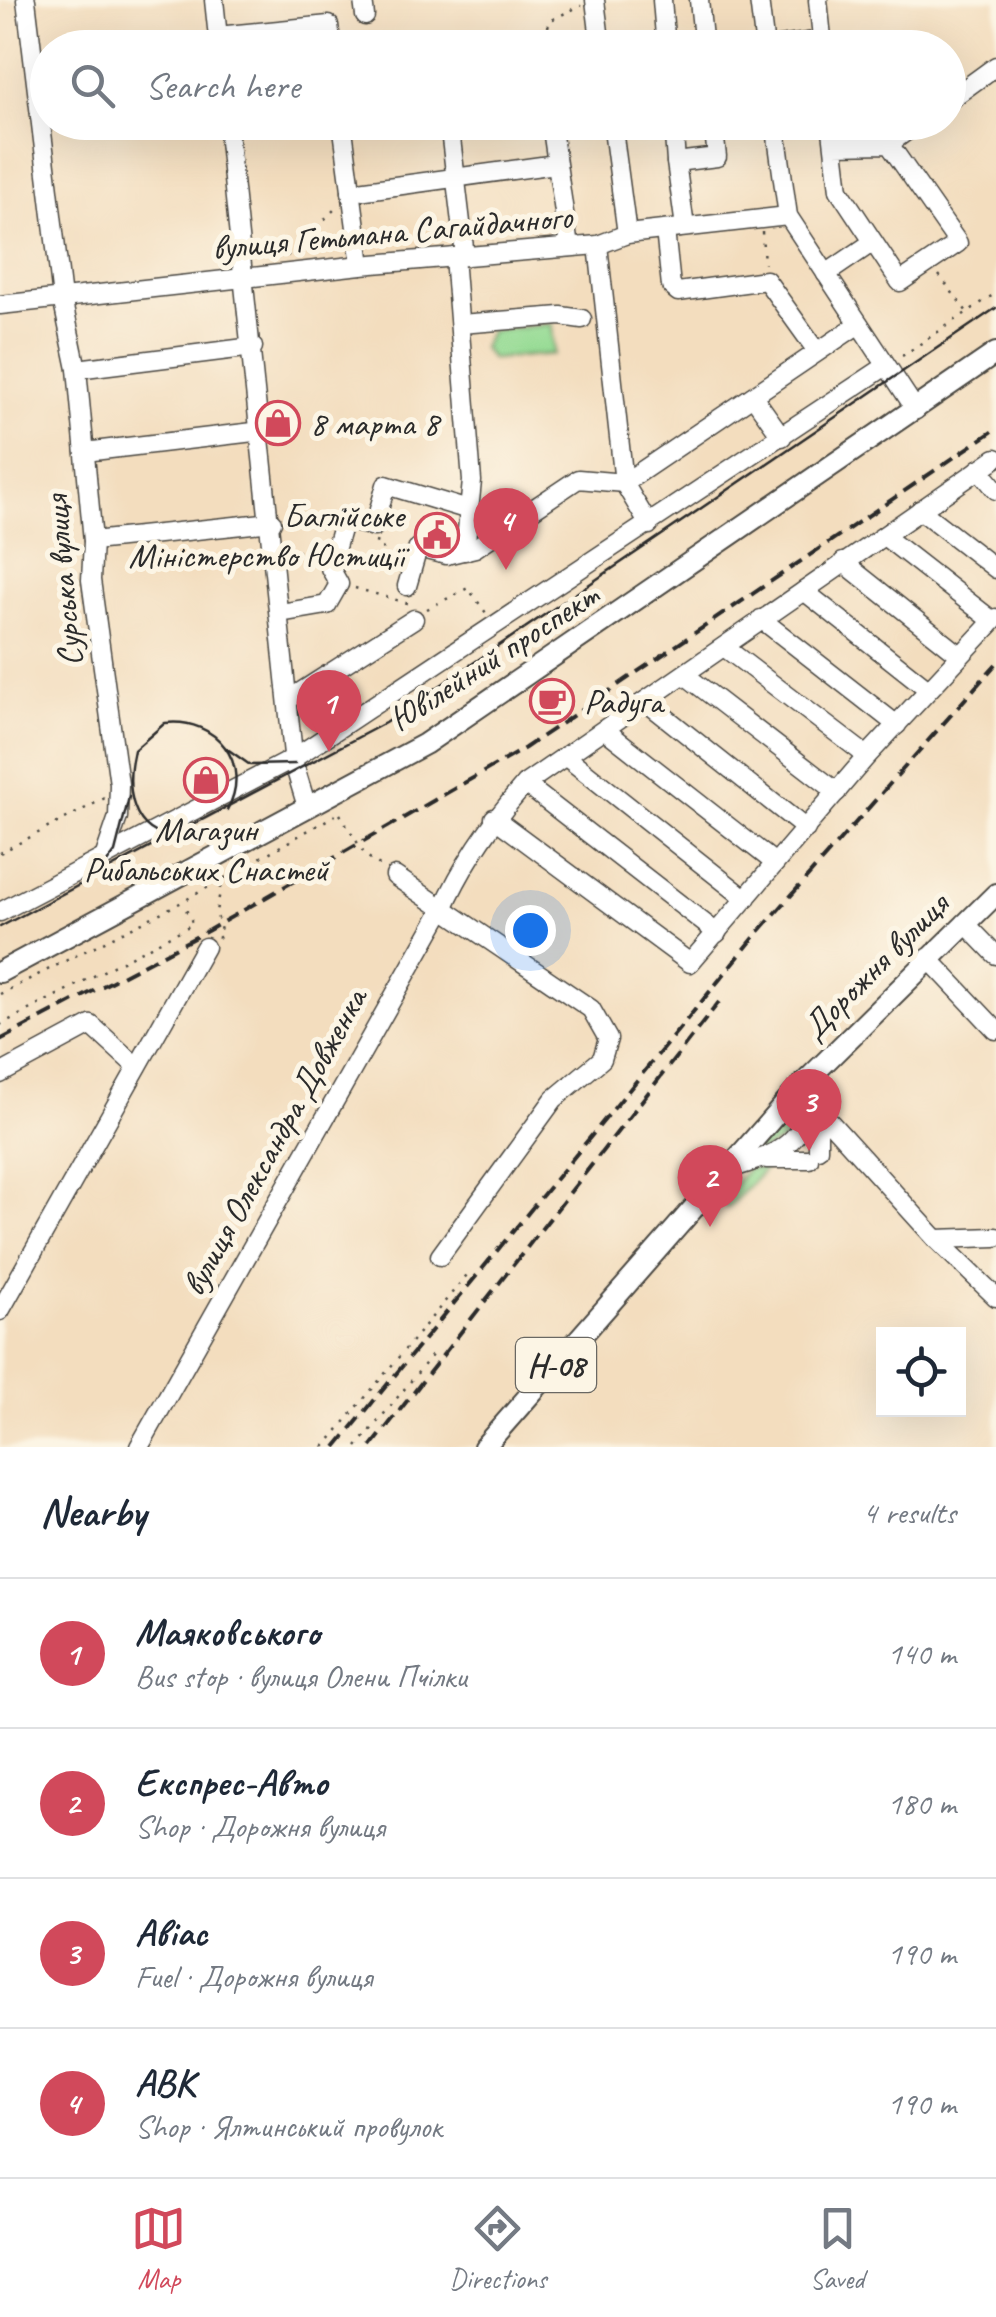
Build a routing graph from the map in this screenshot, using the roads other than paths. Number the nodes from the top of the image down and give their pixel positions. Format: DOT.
graph roads {
  1 [pos="26,0"];
  2 [pos="214,0"];
  3 [pos="594,0"];
  4 [pos="662,0"];
  5 [pos="700,0"];
  6 [pos="759,0"];
  7 [pos="818,0"];
  8 [pos="217,30"];
  9 [pos="296,30"];
  10 [pos="329,30"];
  11 [pos="599,30"];
  12 [pos="664,30"];
  13 [pos="702,30"];
  14 [pos="763,30"];
  15 [pos="821,30"];
  16 [pos="30,33"];
  17 [pos="996,66"];
  18 [pos="966,88"];
  19 [pos="43,140"];
  20 [pos="229,140"];
  21 [pos="345,140"];
  22 [pos="451,140"];
  23 [pos="553,140"];
  24 [pos="614,140"];
  25 [pos="674,140"];
  26 [pos="716,140"];
  27 [pos="777,140"];
  28 [pos="833,140"];
  29 [pos="894,140"];
  30 [pos="889,144"];
  31 [pos="834,145"];
  32 [pos="676,162"];
  33 [pos="556,164"];
  34 [pos="455,178"];
  35 [pos="352,192"];
  36 [pos="788,216"];
  37 [pos="685,227"];
  38 [pos="666,230"];
  39 [pos="626,234"];
  40 [pos="873,242"];
  41 [pos="598,245"];
  42 [pos="569,247"];
  43 [pos="460,257"];
  44 [pos="361,265"];
  45 [pos="826,274"];
  46 [pos="245,278"];
  47 [pos="62,298"];
  48 [pos="0,305"];
  49 [pos="582,319"];
  50 [pos="460,324"];
  51 [pos="858,324"];
  52 [pos="253,347"];
  53 [pos="817,351"];
  54 [pos="996,353"];
  55 [pos="886,366"];
  56 [pos="76,368"];
  57 [pos="753,396"];
  58 [pos="916,410"];
  59 [pos="262,432"];
  60 [pos="782,437"];
  61 [pos="84,452"];
  62 [pos="996,458"];
  63 [pos="979,469"];
  64 [pos="624,483"];
  65 [pos="996,490"];
  66 [pos="920,510"];
  67 [pos="472,511"];
  68 [pos="272,522"];
  69 [pos="650,525"];
  70 [pos="884,536"];
  71 [pos="93,542"];
  72 [pos="464,551"];
  73 [pos="843,562"];
  74 [pos="996,569"];
  75 [pos="407,586"];
  76 [pos="804,591"];
  77 [pos="280,613"];
  78 [pos="414,618"];
  79 [pos="761,618"];
  80 [pos="994,619"];
  81 [pos="724,648"];
  82 [pos="960,655"];
  83 [pos="686,675"];
  84 [pos="928,689"];
  85 [pos="288,700"];
  86 [pos="645,702"];
  87 [pos="897,724"];
  88 [pos="605,730"];
  89 [pos="565,756"];
  90 [pos="866,756"];
  91 [pos="294,758"];
  92 [pos="525,784"];
  93 [pos="837,792"];
  94 [pos="324,806"];
  95 [pos="494,818"];
  96 [pos="806,829"];
  97 [pos="104,858"];
  98 [pos="775,863"];
  99 [pos="395,876"];
  100 [pos="996,894"];
  101 [pos="746,899"];
  102 [pos="442,911"];
  103 [pos="0,912"];
  104 [pos="964,923"];
  105 [pos="717,933"];
  106 [pos="205,947"];
  107 [pos="996,955"];
  108 [pos="928,958"];
  109 [pos="0,972"];
  110 [pos="996,1030"];
  111 [pos="137,1067"];
  112 [pos="0,1074"];
  113 [pos="803,1094"];
  114 [pos="760,1158"];
  115 [pos="726,1170"];
  116 [pos="996,1237"];
  117 [pos="936,1239"];
  118 [pos="440,1256"];
  119 [pos="996,1297"];
  120 [pos="0,1311"];
  121 [pos="139,1447"];
  122 [pos="484,1447"];
  1 -- 16 [label="street, Сурська вулиця"];
  2 -- 8 [label="street"];
  3 -- 11 [label="street"];
  4 -- 12 [label="street"];
  5 -- 13 [label="street"];
  6 -- 14 [label="street"];
  7 -- 15 [label="street"];
  9 -- 10 [label="street"];
  17 -- 18 [label="street"];
  19 -- 47 [label="street, Сурська вулиця"];
  20 -- 46 [label="street"];
  21 -- 35 [label="street"];
  22 -- 34 [label="street"];
  23 -- 33 [label="street"];
  24 -- 39 [label="street"];
  25 -- 32 [label="street"];
  26 -- 32 [label="street"];
  27 -- 36 [label="street"];
  28 -- 31 [label="street"];
  29 -- 30 [label="street"];
  30 -- 31 [label="street"];
  30 -- 40 [label="street"];
  31 -- 40 [label="street"];
  32 -- 37 [label="street"];
  33 -- 34 [label="street"];
  33 -- 42 [label="street"];
  34 -- 35 [label="street"];
  34 -- 43 [label="street"];
  35 -- 44 [label="street"];
  36 -- 37 [label="street, вулиця Гетьмана Сагайдачного"];
  36 -- 45 [label="street"];
  37 -- 38 [label="street, вулиця Гетьмана Сагайдачного"];
  38 -- 39 [label="street, вулиця Гетьмана Сагайдачного"];
  38 -- 53 [label="street"];
  39 -- 41 [label="street, вулиця Гетьмана Сагайдачного"];
  40 -- 45 [label="street"];
  41 -- 42 [label="street, вулиця Гетьмана Сагайдачного"];
  41 -- 64 [label="street"];
  42 -- 43 [label="street, вулиця Гетьмана Сагайдачного"];
  43 -- 44 [label="street, вулиця Гетьмана Сагайдачного"];
  43 -- 50 [label="street"];
  44 -- 46 [label="street, вулиця Гетьмана Сагайдачного"];
  45 -- 51 [label="street"];
  46 -- 47 [label="street, вулиця Гетьмана Сагайдачного"];
  46 -- 52 [label="street"];
  47 -- 48 [label="street, вулиця Гетьмана Сагайдачного"];
  47 -- 56 [label="street, Сурська вулиця"];
  49 -- 50 [label="street"];
  50 -- 67 [label="street"];
  51 -- 53 [label="street"];
  51 -- 55 [label="street"];
  52 -- 56 [label="street"];
  52 -- 59 [label="street"];
  53 -- 57 [label="street"];
  54 -- 58 [label="main road, Ювілейний проспект"];
  55 -- 58 [label="street"];
  55 -- 60 [label="street"];
  56 -- 61 [label="street, Сурська вулиця"];
  57 -- 60 [label="street"];
  57 -- 64 [label="street"];
  58 -- 94 [label="main road, Ювілейний проспект"];
  59 -- 61 [label="street"];
  59 -- 68 [label="street"];
  60 -- 69 [label="street"];
  61 -- 71 [label="street, Сурська вулиця"];
  62 -- 63 [label="street, вулиця Олександра Довженка"];
  63 -- 65 [label="street"];
  63 -- 66 [label="street, вулиця Олександра Довженка"];
  64 -- 69 [label="street"];
  64 -- 72 [label="street"];
  66 -- 70 [label="street, вулиця Олександра Довженка"];
  66 -- 74 [label="street"];
  67 -- 72 [label="street"];
  67 -- 77 [label="street"];
  68 -- 71 [label="street"];
  68 -- 77 [label="street"];
  69 -- 91 [label="street"];
  70 -- 73 [label="street, вулиця Олександра Довженка"];
  70 -- 80 [label="street"];
  71 -- 97 [label="street, Сурська вулиця"];
  72 -- 75 [label="street"];
  73 -- 76 [label="street, вулиця Олександра Довженка"];
  73 -- 82 [label="street"];
  76 -- 79 [label="street, вулиця Олександра Довженка"];
  76 -- 84 [label="street"];
  77 -- 85 [label="street"];
  78 -- 85 [label="street"];
  79 -- 81 [label="street, вулиця Олександра Довженка"];
  79 -- 87 [label="street"];
  80 -- 82 [label="street"];
  81 -- 83 [label="street, вулиця Олександра Довженка"];
  81 -- 90 [label="street"];
  82 -- 84 [label="street"];
  83 -- 86 [label="street, вулиця Олександра Довженка"];
  83 -- 93 [label="street"];
  84 -- 87 [label="street"];
  85 -- 91 [label="street"];
  86 -- 88 [label="street, вулиця Олександра Довженка"];
  86 -- 96 [label="street"];
  87 -- 90 [label="street"];
  88 -- 89 [label="street, вулиця Олександра Довженка"];
  88 -- 98 [label="street"];
  89 -- 92 [label="street, вулиця Олександра Довженка"];
  89 -- 101 [label="street"];
  90 -- 93 [label="street"];
  91 -- 94 [label="street"];
  91 -- 97 [label="street"];
  92 -- 95 [label="street, вулиця Олександра Довженка"];
  92 -- 105 [label="street"];
  93 -- 96 [label="street"];
  94 -- 109 [label="main road, Ювілейний проспект"];
  95 -- 102 [label="street, вулиця Олександра Довженка"];
  95 -- 105 [label="street"];
  96 -- 98 [label="street"];
  97 -- 103 [label="street"];
  98 -- 101 [label="street"];
  99 -- 102 [label="street"];
  100 -- 104 [label="main road, Дорожня вулиця / Н-08"];
  101 -- 105 [label="street"];
  102 -- 118 [label="street"];
  102 -- 121 [label="street, вулиця Олександра Довженка"];
  104 -- 107 [label="street"];
  104 -- 108 [label="main road, Дорожня вулиця / Н-08"];
  106 -- 111 [label="street"];
  108 -- 110 [label="street"];
  108 -- 113 [label="main road, Дорожня вулиця / Н-08"];
  111 -- 112 [label="street"];
  111 -- 120 [label="street"];
  113 -- 114 [label="street"];
  113 -- 114 [label="street"];
  113 -- 115 [label="main road, Дорожня вулиця / Н-08"];
  113 -- 117 [label="street"];
  114 -- 115 [label="street"];
  115 -- 122 [label="main road, Дорожня вулиця / Н-08"];
  116 -- 117 [label="street"];
  117 -- 119 [label="street"];
}
